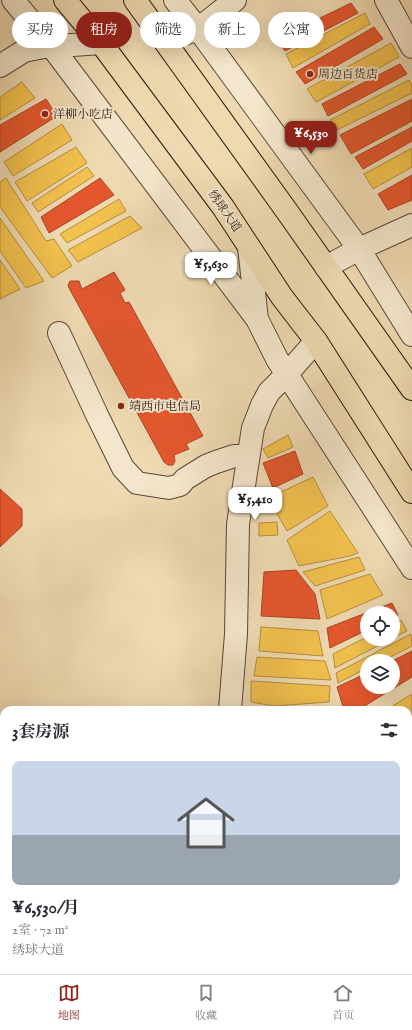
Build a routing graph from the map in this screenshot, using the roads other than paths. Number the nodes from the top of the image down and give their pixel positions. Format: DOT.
graph roads {
  1 [pos="13,0"];
  2 [pos="65,0"];
  3 [pos="135,0"];
  4 [pos="175,0"];
  5 [pos="235,0"];
  6 [pos="386,0"];
  7 [pos="23,12"];
  8 [pos="144,12"];
  9 [pos="76,14"];
  10 [pos="198,29"];
  11 [pos="412,47"];
  12 [pos="45,48"];
  13 [pos="53,48"];
  14 [pos="104,48"];
  15 [pos="170,48"];
  16 [pos="0,66"];
  17 [pos="412,225"];
  18 [pos="412,235"];
  19 [pos="249,247"];
  20 [pos="362,254"];
  21 [pos="330,272"];
  22 [pos="256,319"];
  23 [pos="59,333"];
  24 [pos="412,335"];
  25 [pos="316,341"];
  26 [pos="287,374"];
  27 [pos="412,389"];
  28 [pos="248,456"];
  29 [pos="412,492"];
  30 [pos="412,568"];
  31 [pos="230,706"];
  1 -- 7 [label="street"];
  2 -- 9 [label="main road, 绣球大道"];
  3 -- 8 [label="main road"];
  4 -- 10 [label="street"];
  5 -- 10 [label="street"];
  6 -- 11 [label="street"];
  10 -- 20 [label="street"];
  12 -- 16 [label="street"];
  13 -- 22 [label="street"];
  14 -- 19 [label="main road, 绣球大道"];
  15 -- 21 [label="main road"];
  17 -- 20 [label="street"];
  18 -- 20 [label="street"];
  19 -- 22 [label="street"];
  19 -- 25 [label="main road, 绣球大道"];
  20 -- 21 [label="street"];
  20 -- 24 [label="street"];
  21 -- 27 [label="main road"];
  22 -- 26 [label="street"];
  23 -- 28 [label="street"];
  25 -- 26 [label="street"];
  25 -- 29 [label="main road, 绣球大道"];
  26 -- 28 [label="street"];
  26 -- 30 [label="street"];
  28 -- 31 [label="street"];
}
